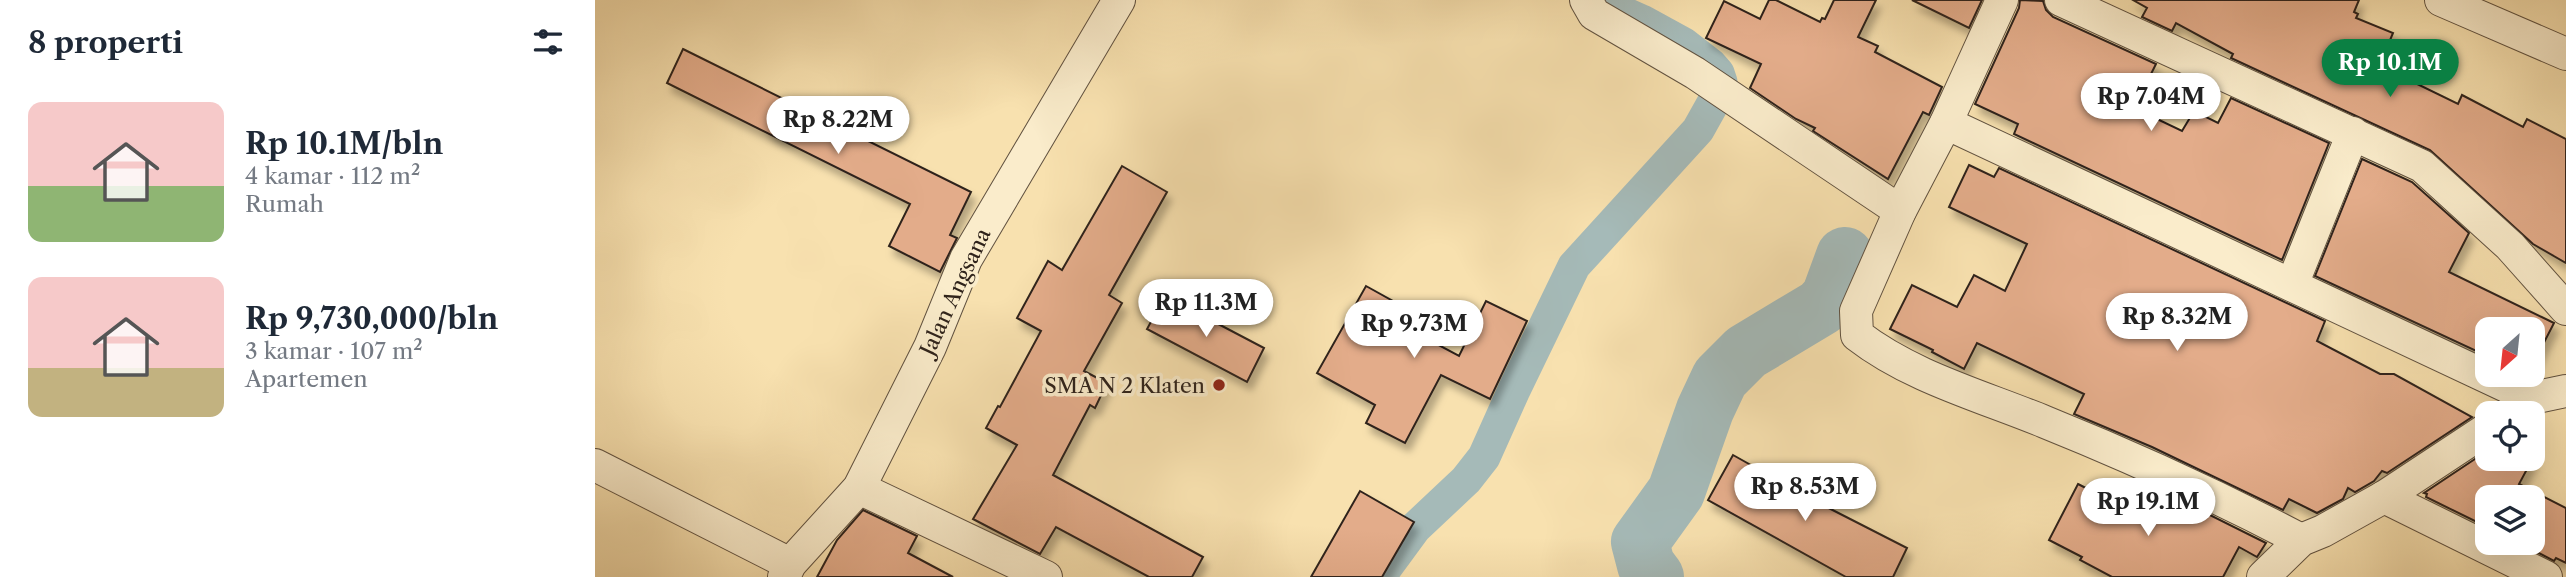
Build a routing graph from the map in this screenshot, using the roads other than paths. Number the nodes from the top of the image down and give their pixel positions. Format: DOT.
graph roads {
  1 [pos="1119,0"];
  2 [pos="1586,0"];
  3 [pos="2001,0"];
  4 [pos="2061,0"];
  5 [pos="2441,0"];
  6 [pos="2566,54"];
  7 [pos="1946,123"];
  8 [pos="2353,133"];
  9 [pos="1900,211"];
  10 [pos="2292,285"];
  11 [pos="2566,309"];
  12 [pos="2566,391"];
  13 [pos="2512,401"];
  14 [pos="2536,401"];
  15 [pos="2475,437"];
  16 [pos="595,465"];
  17 [pos="859,488"];
  18 [pos="2384,497"];
  19 [pos="2301,540"];
  20 [pos="787,571"];
  21 [pos="1046,577"];
  22 [pos="2263,577"];
  23 [pos="2546,577"];
  1 -- 17 [label="street, Jalan Angsana"];
  2 -- 9 [label="street"];
  3 -- 7 [label="street"];
  4 -- 8 [label="street"];
  5 -- 6 [label="street"];
  7 -- 9 [label="street"];
  7 -- 10 [label="street"];
  8 -- 10 [label="street"];
  8 -- 11 [label="street"];
  9 -- 19 [label="street"];
  10 -- 13 [label="street"];
  12 -- 14 [label="street"];
  15 -- 18 [label="street"];
  16 -- 20 [label="street"];
  17 -- 20 [label="street, Jalan Angsana"];
  17 -- 21 [label="street"];
  18 -- 19 [label="street"];
  18 -- 23 [label="street"];
  19 -- 22 [label="street"];
}
